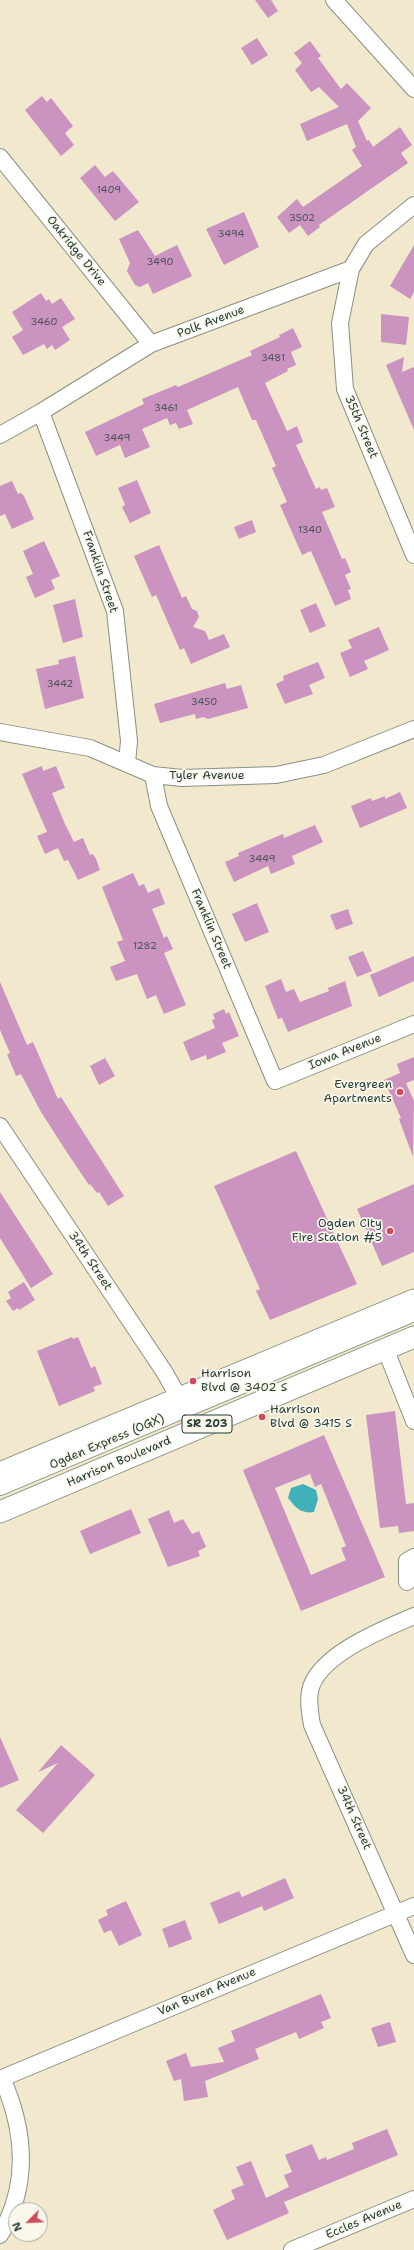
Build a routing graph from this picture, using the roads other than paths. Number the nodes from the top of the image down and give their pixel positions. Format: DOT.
graph roads {
  1 [pos="334,0"];
  2 [pos="414,89"];
  3 [pos="0,157"];
  4 [pos="414,205"];
  5 [pos="351,269"];
  6 [pos="151,344"];
  7 [pos="42,412"];
  8 [pos="0,435"];
  9 [pos="414,555"];
  10 [pos="414,729"];
  11 [pos="0,732"];
  12 [pos="127,763"];
  13 [pos="153,775"];
  14 [pos="414,1024"];
  15 [pos="275,1081"];
  16 [pos="0,1126"];
  17 [pos="414,1300"];
  18 [pos="414,1313"];
  19 [pos="414,1324"];
  20 [pos="414,1337"];
  21 [pos="385,1348"];
  22 [pos="179,1398"];
  23 [pos="414,1421"];
  24 [pos="0,1473"];
  25 [pos="0,1487"];
  26 [pos="0,1497"];
  27 [pos="0,1512"];
  28 [pos="414,1557"];
  29 [pos="407,1582"];
  30 [pos="414,1616"];
  31 [pos="414,1906"];
  32 [pos="396,1913"];
  33 [pos="414,1955"];
  34 [pos="1,2079"];
  35 [pos="414,2199"];
  36 [pos="0,2235"];
  37 [pos="292,2250"];
  1 -- 2 [label="street"];
  3 -- 6 [label="street, Oakridge Drive"];
  4 -- 5 [label="street"];
  5 -- 6 [label="street, Polk Avenue"];
  5 -- 9 [label="street, 35th Street"];
  6 -- 7 [label="street, Polk Avenue"];
  7 -- 8 [label="street, Polk Avenue"];
  7 -- 12 [label="street, Franklin Street"];
  10 -- 13 [label="street, Tyler Avenue"];
  11 -- 12 [label="street, Tyler Avenue"];
  12 -- 13 [label="street, Tyler Avenue"];
  13 -- 15 [label="street, Franklin Street"];
  14 -- 15 [label="street, Iowa Avenue"];
  16 -- 22 [label="street, 34th Street"];
  17 -- 22 [label="main road, SR 203"];
  18 -- 25 [label="street, Ogden Express (OGX)"];
  19 -- 26 [label="street, Ogden Express (OGX)"];
  20 -- 21 [label="main road, Harrison Boulevard / SR 203"];
  21 -- 23 [label="street"];
  21 -- 27 [label="main road, Harrison Boulevard / SR 203"];
  22 -- 24 [label="main road, SR 203"];
  28 -- 29 [label="street"];
  30 -- 32 [label="street, 34th Street"];
  31 -- 32 [label="street, Van Buren Avenue"];
  32 -- 33 [label="street, 34th Street"];
  32 -- 34 [label="street, Van Buren Avenue"];
  34 -- 36 [label="street"];
  35 -- 37 [label="street, Eccles Avenue"];
}
